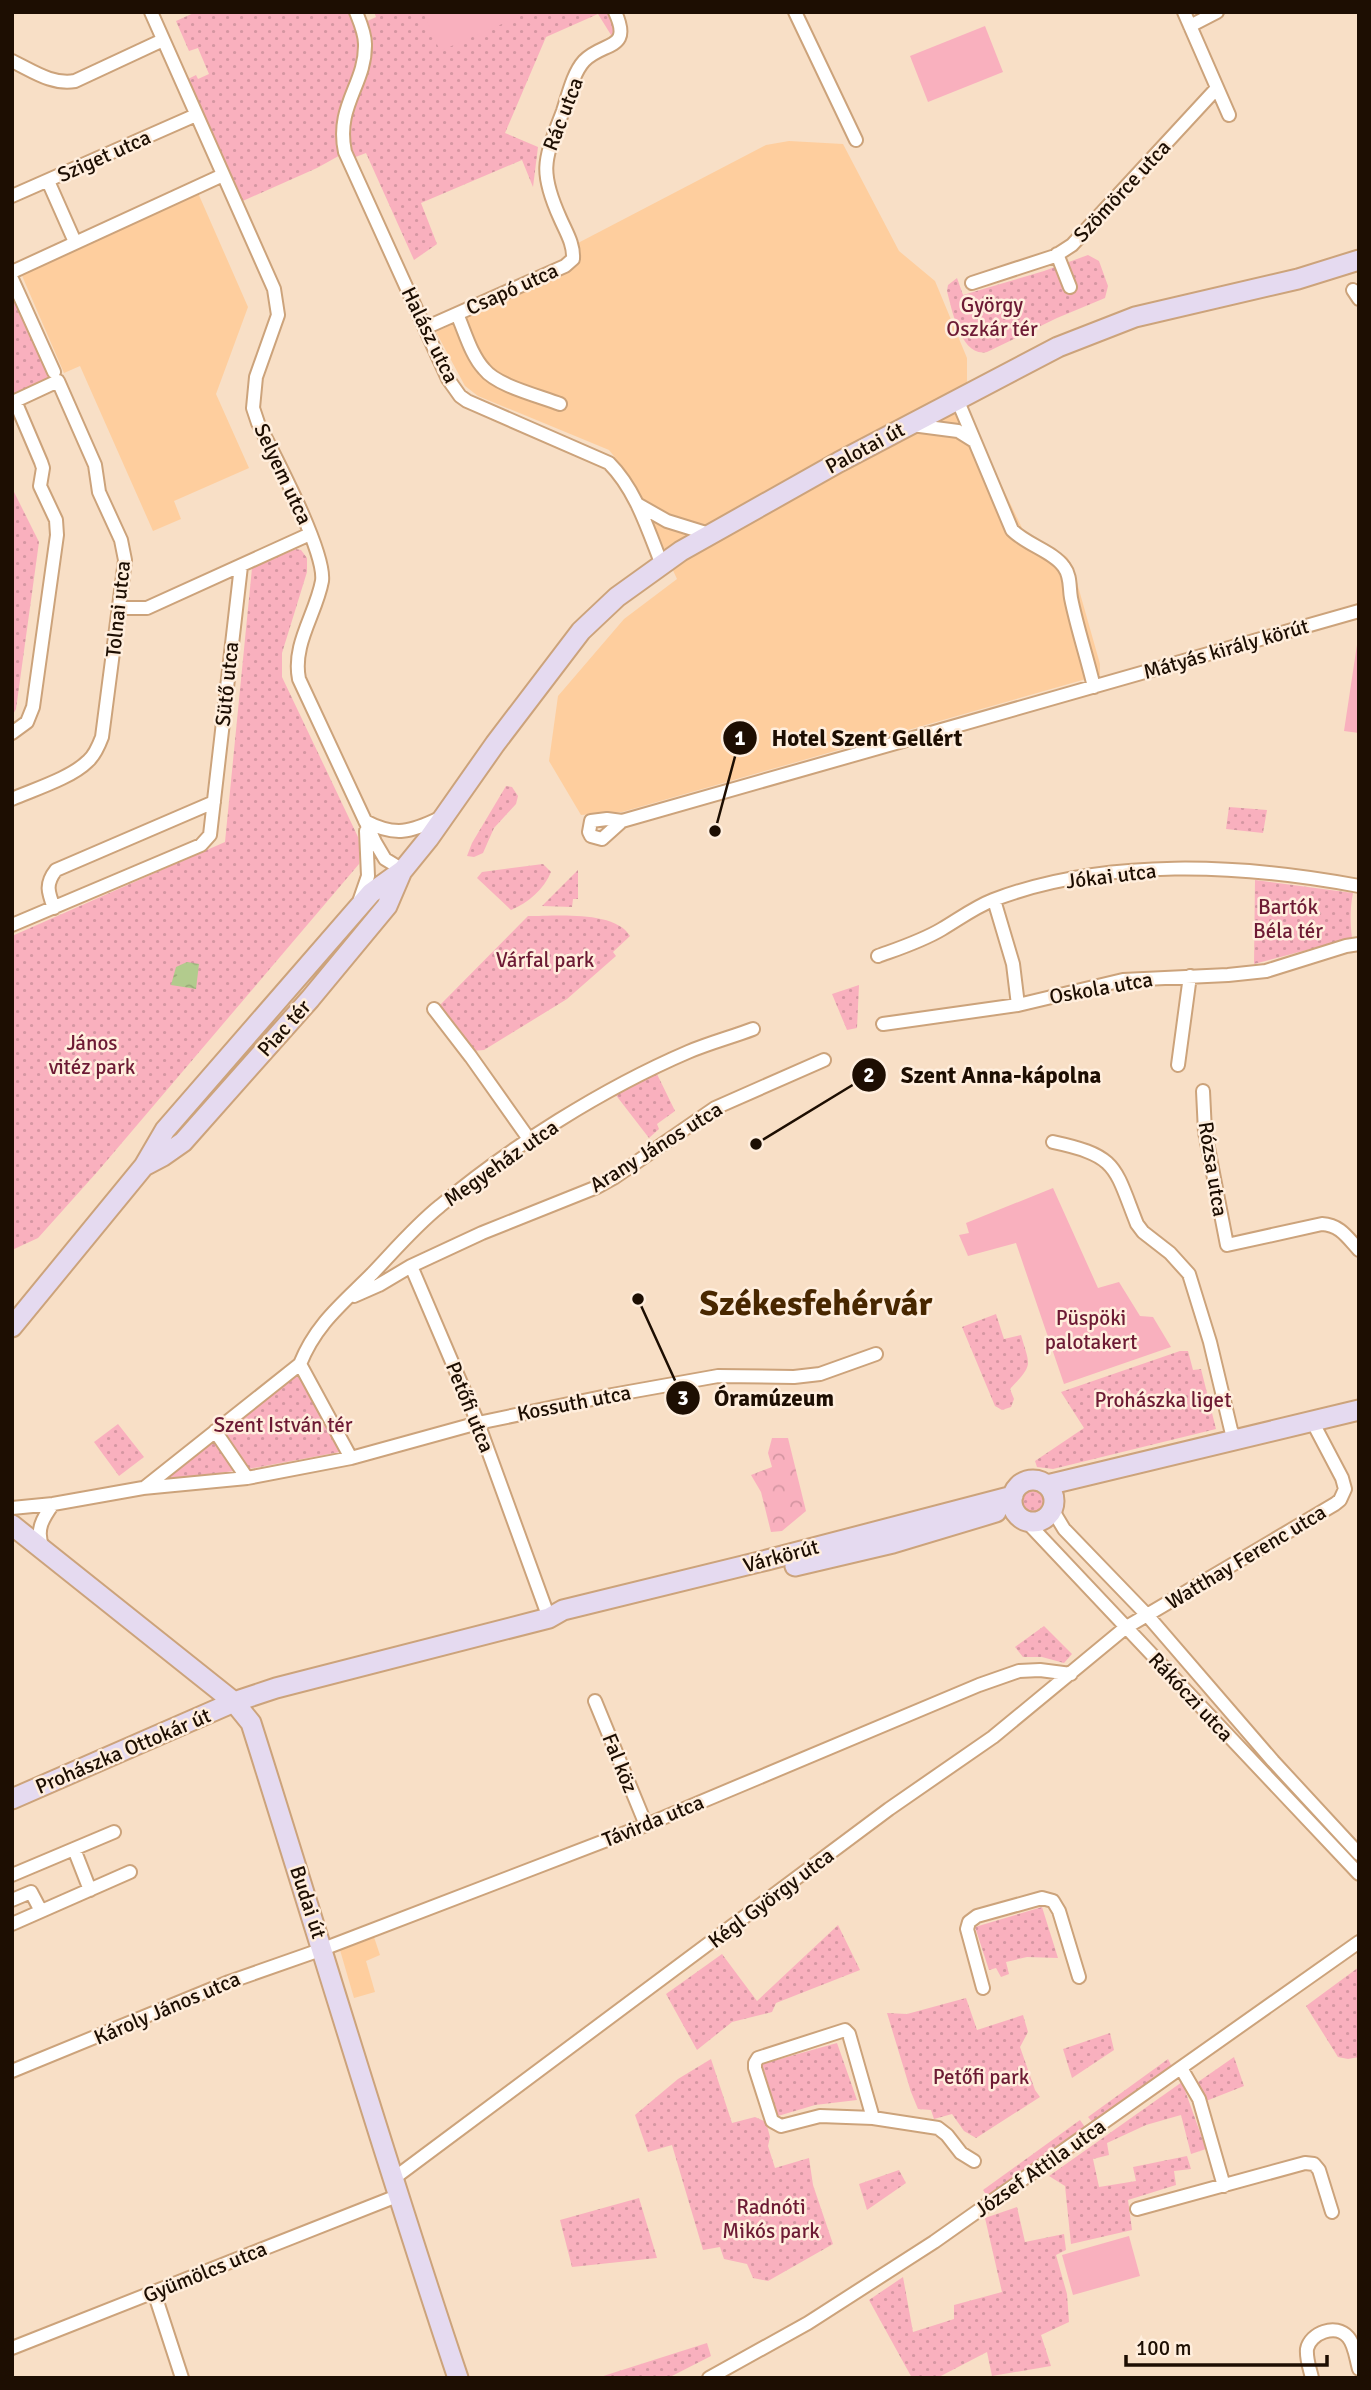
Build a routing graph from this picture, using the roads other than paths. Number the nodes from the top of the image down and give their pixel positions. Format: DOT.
graph roads {
  1 [pos="151,12"];
  2 [pos="356,12"];
  3 [pos="615,12"];
  4 [pos="795,12"];
  5 [pos="1184,12"];
  6 [pos="1217,12"];
  7 [pos="1190,26"];
  8 [pos="163,40"];
  9 [pos="12,61"];
  10 [pos="1217,88"];
  11 [pos="196,115"];
  12 [pos="1229,115"];
  13 [pos="856,140"];
  14 [pos="223,175"];
  15 [pos="48,181"];
  16 [pos="550,195"];
  17 [pos="12,196"];
  18 [pos="75,242"];
  19 [pos="1058,254"];
  20 [pos="1359,260"];
  21 [pos="12,272"];
  22 [pos="12,279"];
  23 [pos="972,283"];
  24 [pos="1070,287"];
  25 [pos="457,314"];
  26 [pos="425,328"];
  27 [pos="56,376"];
  28 [pos="957,399"];
  29 [pos="560,404"];
  30 [pos="908,425"];
  31 [pos="976,443"];
  32 [pos="637,504"];
  33 [pos="310,534"];
  34 [pos="709,534"];
  35 [pos="662,565"];
  36 [pos="240,566"];
  37 [pos="120,608"];
  38 [pos="1359,611"];
  39 [pos="1094,687"];
  40 [pos="12,733"];
  41 [pos="467,785"];
  42 [pos="12,799"];
  43 [pos="214,802"];
  44 [pos="446,815"];
  45 [pos="365,821"];
  46 [pos="622,821"];
  47 [pos="403,870"];
  48 [pos="1359,886"];
  49 [pos="994,900"];
  50 [pos="54,908"];
  51 [pos="351,916"];
  52 [pos="12,925"];
  53 [pos="1359,944"];
  54 [pos="878,956"];
  55 [pos="1190,976"];
  56 [pos="1018,1005"];
  57 [pos="434,1009"];
  58 [pos="883,1024"];
  59 [pos="753,1029"];
  60 [pos="824,1060"];
  61 [pos="1178,1065"];
  62 [pos="1203,1091"];
  63 [pos="528,1139"];
  64 [pos="1053,1142"];
  65 [pos="144,1166"];
  66 [pos="1359,1250"];
  67 [pos="411,1266"];
  68 [pos="348,1298"];
  69 [pos="12,1327"];
  70 [pos="877,1354"];
  71 [pos="300,1364"];
  72 [pos="1359,1410"];
  73 [pos="1359,1416"];
  74 [pos="478,1423"];
  75 [pos="1313,1424"];
  76 [pos="215,1431"];
  77 [pos="1237,1440"];
  78 [pos="351,1458"];
  79 [pos="247,1478"];
  80 [pos="143,1488"];
  81 [pos="1051,1497"];
  82 [pos="53,1504"];
  83 [pos="12,1508"];
  84 [pos="1017,1508"];
  85 [pos="12,1525"];
  86 [pos="43,1549"];
  87 [pos="1147,1615"];
  88 [pos="549,1618"];
  89 [pos="1125,1628"];
  90 [pos="1071,1674"];
  91 [pos="595,1701"];
  92 [pos="234,1702"];
  93 [pos="12,1799"];
  94 [pos="646,1825"];
  95 [pos="114,1832"];
  96 [pos="74,1849"];
  97 [pos="1359,1854"];
  98 [pos="130,1872"];
  99 [pos="1359,1874"];
  100 [pos="12,1875"];
  101 [pos="90,1890"];
  102 [pos="12,1900"];
  103 [pos="41,1911"];
  104 [pos="12,1924"];
  105 [pos="1359,1941"];
  106 [pos="323,1949"];
  107 [pos="1079,1977"];
  108 [pos="983,1988"];
  109 [pos="1181,2068"];
  110 [pos="12,2071"];
  111 [pos="873,2118"];
  112 [pos="974,2161"];
  113 [pos="1224,2186"];
  114 [pos="395,2188"];
  115 [pos="1137,2209"];
  116 [pos="1332,2212"];
  117 [pos="154,2292"];
  118 [pos="12,2348"];
  119 [pos="1359,2369"];
  120 [pos="182,2378"];
  121 [pos="458,2378"];
  122 [pos="709,2378"];
  123 [pos="1312,2378"];
  1 -- 8 [label="street, Selyem utca"];
  2 -- 26 [label="street, Halász utca"];
  3 -- 16 [label="street, Rác utca"];
  4 -- 13 [label="street"];
  5 -- 7 [label="street"];
  6 -- 7 [label="street"];
  7 -- 10 [label="street"];
  8 -- 9 [label="street"];
  8 -- 11 [label="street, Selyem utca"];
  10 -- 12 [label="street"];
  10 -- 19 [label="street, Szömörce utca"];
  11 -- 14 [label="street, Selyem utca"];
  11 -- 15 [label="street, Sziget utca"];
  14 -- 18 [label="street"];
  14 -- 33 [label="street, Selyem utca"];
  15 -- 17 [label="street, Sziget utca"];
  15 -- 18 [label="street"];
  16 -- 25 [label="street, Csapó utca"];
  18 -- 21 [label="street"];
  19 -- 23 [label="street, Szömörce utca"];
  19 -- 24 [label="street"];
  20 -- 28 [label="street, Palotai út"];
  22 -- 27 [label="street, Tolnai utca"];
  25 -- 26 [label="street, Csapó utca"];
  25 -- 29 [label="street, Halász utca"];
  26 -- 32 [label="street, Halász utca"];
  27 -- 37 [label="street, Tolnai utca"];
  27 -- 40 [label="street"];
  28 -- 30 [label="street, Palotai út"];
  28 -- 31 [label="street"];
  30 -- 31 [label="street"];
  30 -- 34 [label="street, Palotai út"];
  31 -- 39 [label="street"];
  32 -- 34 [label="street"];
  32 -- 35 [label="street, Halász utca"];
  33 -- 36 [label="street"];
  33 -- 45 [label="street, Selyem utca"];
  34 -- 35 [label="street, Palotai út"];
  35 -- 41 [label="street, Palotai út"];
  36 -- 37 [label="street"];
  36 -- 43 [label="street, Sütő utca"];
  37 -- 42 [label="street, Tolnai utca"];
  38 -- 39 [label="street, Mátyás király körút"];
  39 -- 46 [label="street, Mátyás király körút"];
  41 -- 44 [label="street, Piac tér"];
  43 -- 50 [label="street, Sütő utca"];
  43 -- 50 [label="street"];
  44 -- 45 [label="street"];
  44 -- 47 [label="street, Piac tér"];
  45 -- 47 [label="street, Selyem utca"];
  45 -- 51 [label="street, Selyem utca"];
  47 -- 51 [label="street, Piac tér"];
  47 -- 65 [label="street, Piac tér"];
  48 -- 49 [label="street, Jókai utca"];
  49 -- 54 [label="street, Jókai utca"];
  49 -- 56 [label="street"];
  50 -- 52 [label="street, Sütő utca"];
  51 -- 65 [label="street, Piac tér"];
  53 -- 55 [label="street, Oskola utca"];
  55 -- 56 [label="street, Oskola utca"];
  55 -- 61 [label="street"];
  56 -- 58 [label="street, Oskola utca"];
  57 -- 63 [label="street"];
  59 -- 63 [label="street, Megyeház utca"];
  60 -- 67 [label="street, Arany János utca"];
  62 -- 66 [label="street, Rózsa utca"];
  63 -- 68 [label="street, Megyeház utca"];
  64 -- 77 [label="street"];
  65 -- 69 [label="street, Piac tér"];
  67 -- 68 [label="street"];
  67 -- 74 [label="street, Petőfi utca"];
  68 -- 71 [label="street, Megyeház utca"];
  70 -- 74 [label="street, Kossuth utca"];
  71 -- 76 [label="street"];
  71 -- 78 [label="street"];
  72 -- 75 [label="street, Várkörút"];
  73 -- 75 [label="street, Várkörút"];
  74 -- 78 [label="street, Kossuth utca"];
  74 -- 88 [label="street, Petőfi utca"];
  75 -- 77 [label="street, Várkörút"];
  75 -- 81 [label="street, Várkörút"];
  75 -- 87 [label="street, Watthay Ferenc utca"];
  76 -- 79 [label="street"];
  76 -- 80 [label="street"];
  77 -- 81 [label="street, Várkörút"];
  78 -- 79 [label="street"];
  79 -- 80 [label="street"];
  80 -- 82 [label="street"];
  81 -- 84 [label="street, Várkörút"];
  81 -- 84 [label="street, Várkörút"];
  81 -- 87 [label="street, Rákóczi utca"];
  82 -- 83 [label="street"];
  82 -- 86 [label="street"];
  84 -- 88 [label="street, Várkörút"];
  84 -- 89 [label="street, Rákóczi utca"];
  85 -- 86 [label="street, Budai út"];
  86 -- 92 [label="street, Budai út"];
  87 -- 89 [label="street, Kégl György utca"];
  87 -- 97 [label="street, Rákóczi utca"];
  88 -- 92 [label="street, Várkörút"];
  89 -- 90 [label="street, Kégl György utca"];
  89 -- 99 [label="street, Rákóczi utca"];
  90 -- 94 [label="street, Távirda utca"];
  90 -- 114 [label="street, Kégl György utca"];
  91 -- 94 [label="street, Fal köz"];
  92 -- 93 [label="street, Prohászka Ottokár út"];
  92 -- 106 [label="street, Budai út"];
  94 -- 106 [label="street, Távirda utca"];
  95 -- 96 [label="street"];
  96 -- 100 [label="street"];
  96 -- 101 [label="street"];
  98 -- 101 [label="street"];
  101 -- 103 [label="street"];
  102 -- 103 [label="street"];
  103 -- 104 [label="street"];
  105 -- 109 [label="street, József Attila utca"];
  106 -- 110 [label="street, Károly János utca"];
  106 -- 114 [label="street, Budai út"];
  107 -- 108 [label="street"];
  109 -- 113 [label="street"];
  109 -- 122 [label="street, József Attila utca"];
  111 -- 111 [label="street"];
  111 -- 112 [label="street"];
  113 -- 115 [label="street"];
  113 -- 116 [label="street"];
  114 -- 117 [label="street, Gyümölcs utca"];
  114 -- 121 [label="street, Budai út"];
  117 -- 118 [label="street, Gyümölcs utca"];
  117 -- 120 [label="street"];
  119 -- 123 [label="street"];
}
